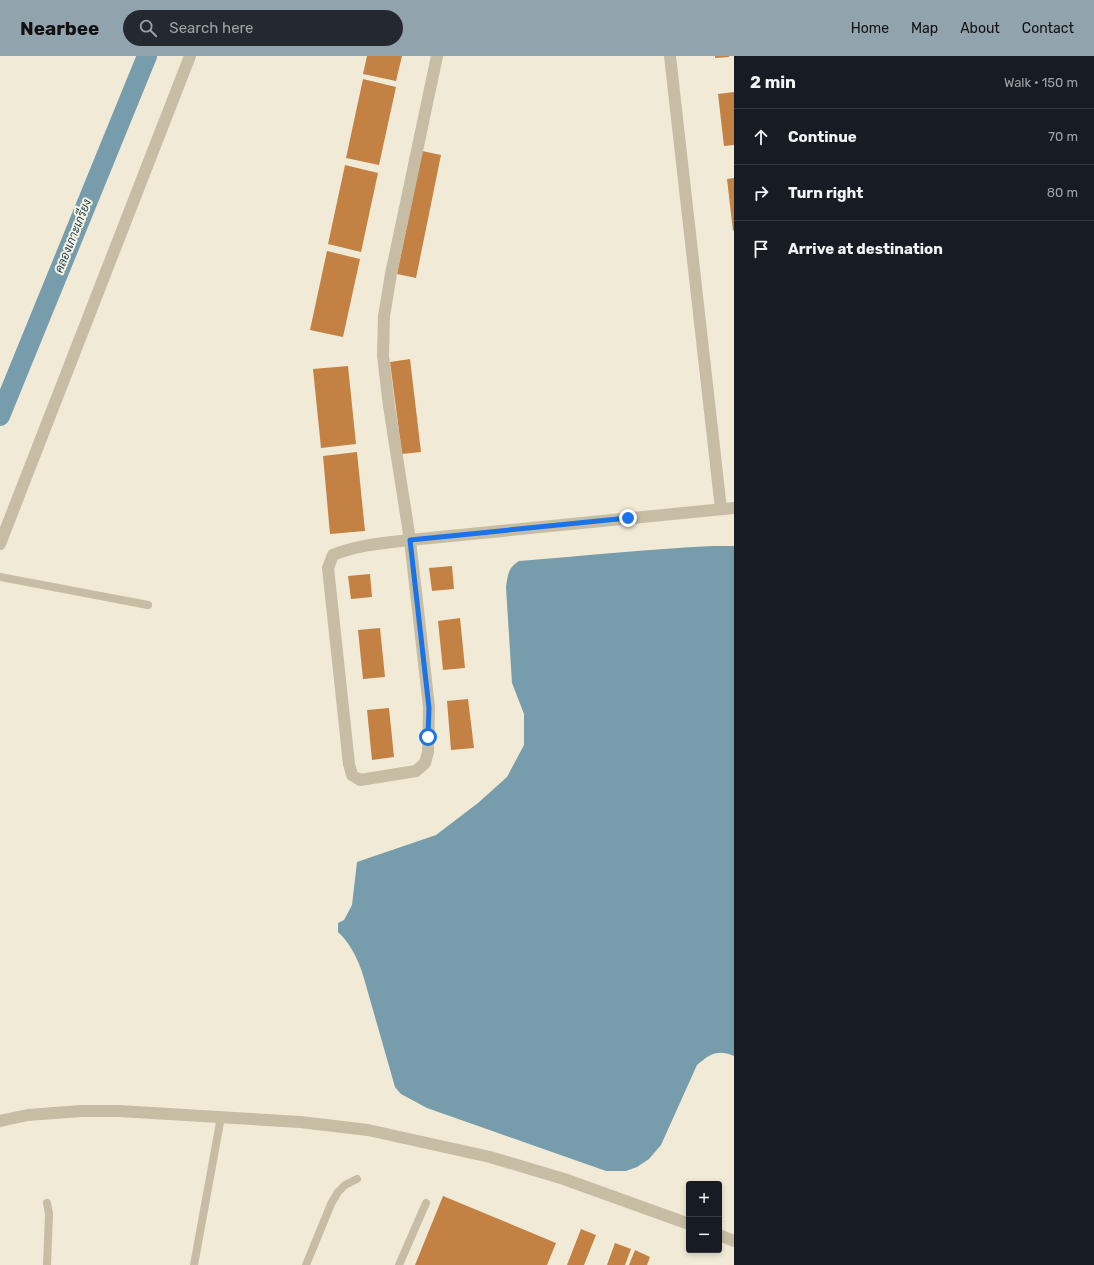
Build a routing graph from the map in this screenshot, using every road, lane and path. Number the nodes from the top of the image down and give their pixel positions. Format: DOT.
graph roads {
  1 [pos="190,56"];
  2 [pos="437,56"];
  3 [pos="670,56"];
  4 [pos="734,508"];
  5 [pos="721,509"];
  6 [pos="410,540"];
  7 [pos="0,541"];
  8 [pos="0,577"];
  9 [pos="148,605"];
  10 [pos="221,1117"];
  11 [pos="0,1121"];
  12 [pos="357,1179"];
  13 [pos="47,1203"];
  14 [pos="426,1203"];
  15 [pos="686,1223"];
  16 [pos="722,1236"];
  17 [pos="734,1241"];
  18 [pos="47,1265"];
  19 [pos="194,1265"];
  20 [pos="306,1265"];
  21 [pos="399,1265"];
  1 -- 7 [label="street"];
  2 -- 6 [label="street"];
  3 -- 5 [label="street"];
  4 -- 5 [label="street"];
  5 -- 6 [label="street"];
  6 -- 6 [label="street"];
  8 -- 9 [label="lane"];
  10 -- 11 [label="street"];
  10 -- 15 [label="street"];
  10 -- 19 [label="lane"];
  12 -- 20 [label="lane"];
  13 -- 18 [label="lane"];
  14 -- 21 [label="lane"];
  16 -- 17 [label="street"];
}
